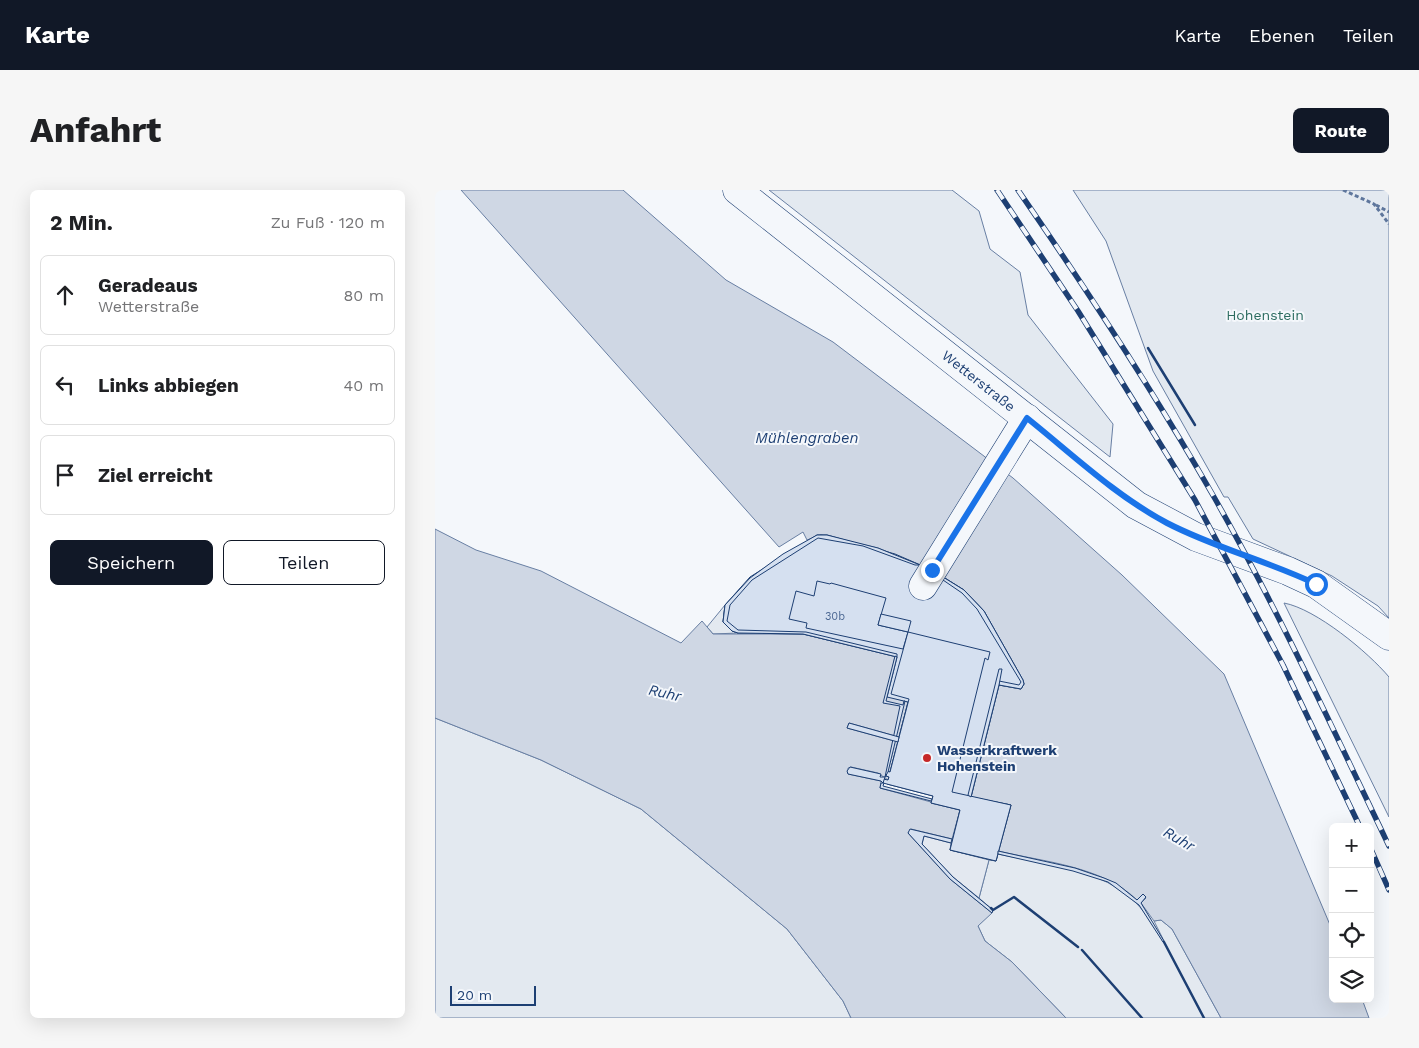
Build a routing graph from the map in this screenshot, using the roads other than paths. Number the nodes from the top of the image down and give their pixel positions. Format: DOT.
graph roads {
  1 [pos="737,190"];
  2 [pos="1027,418"];
  3 [pos="927,578"];
  4 [pos="1389,636"];
  1 -- 2 [label="main road, Wetterstraße"];
  2 -- 3 [label="main road"];
  2 -- 4 [label="main road, Wetterstraße"];
}
